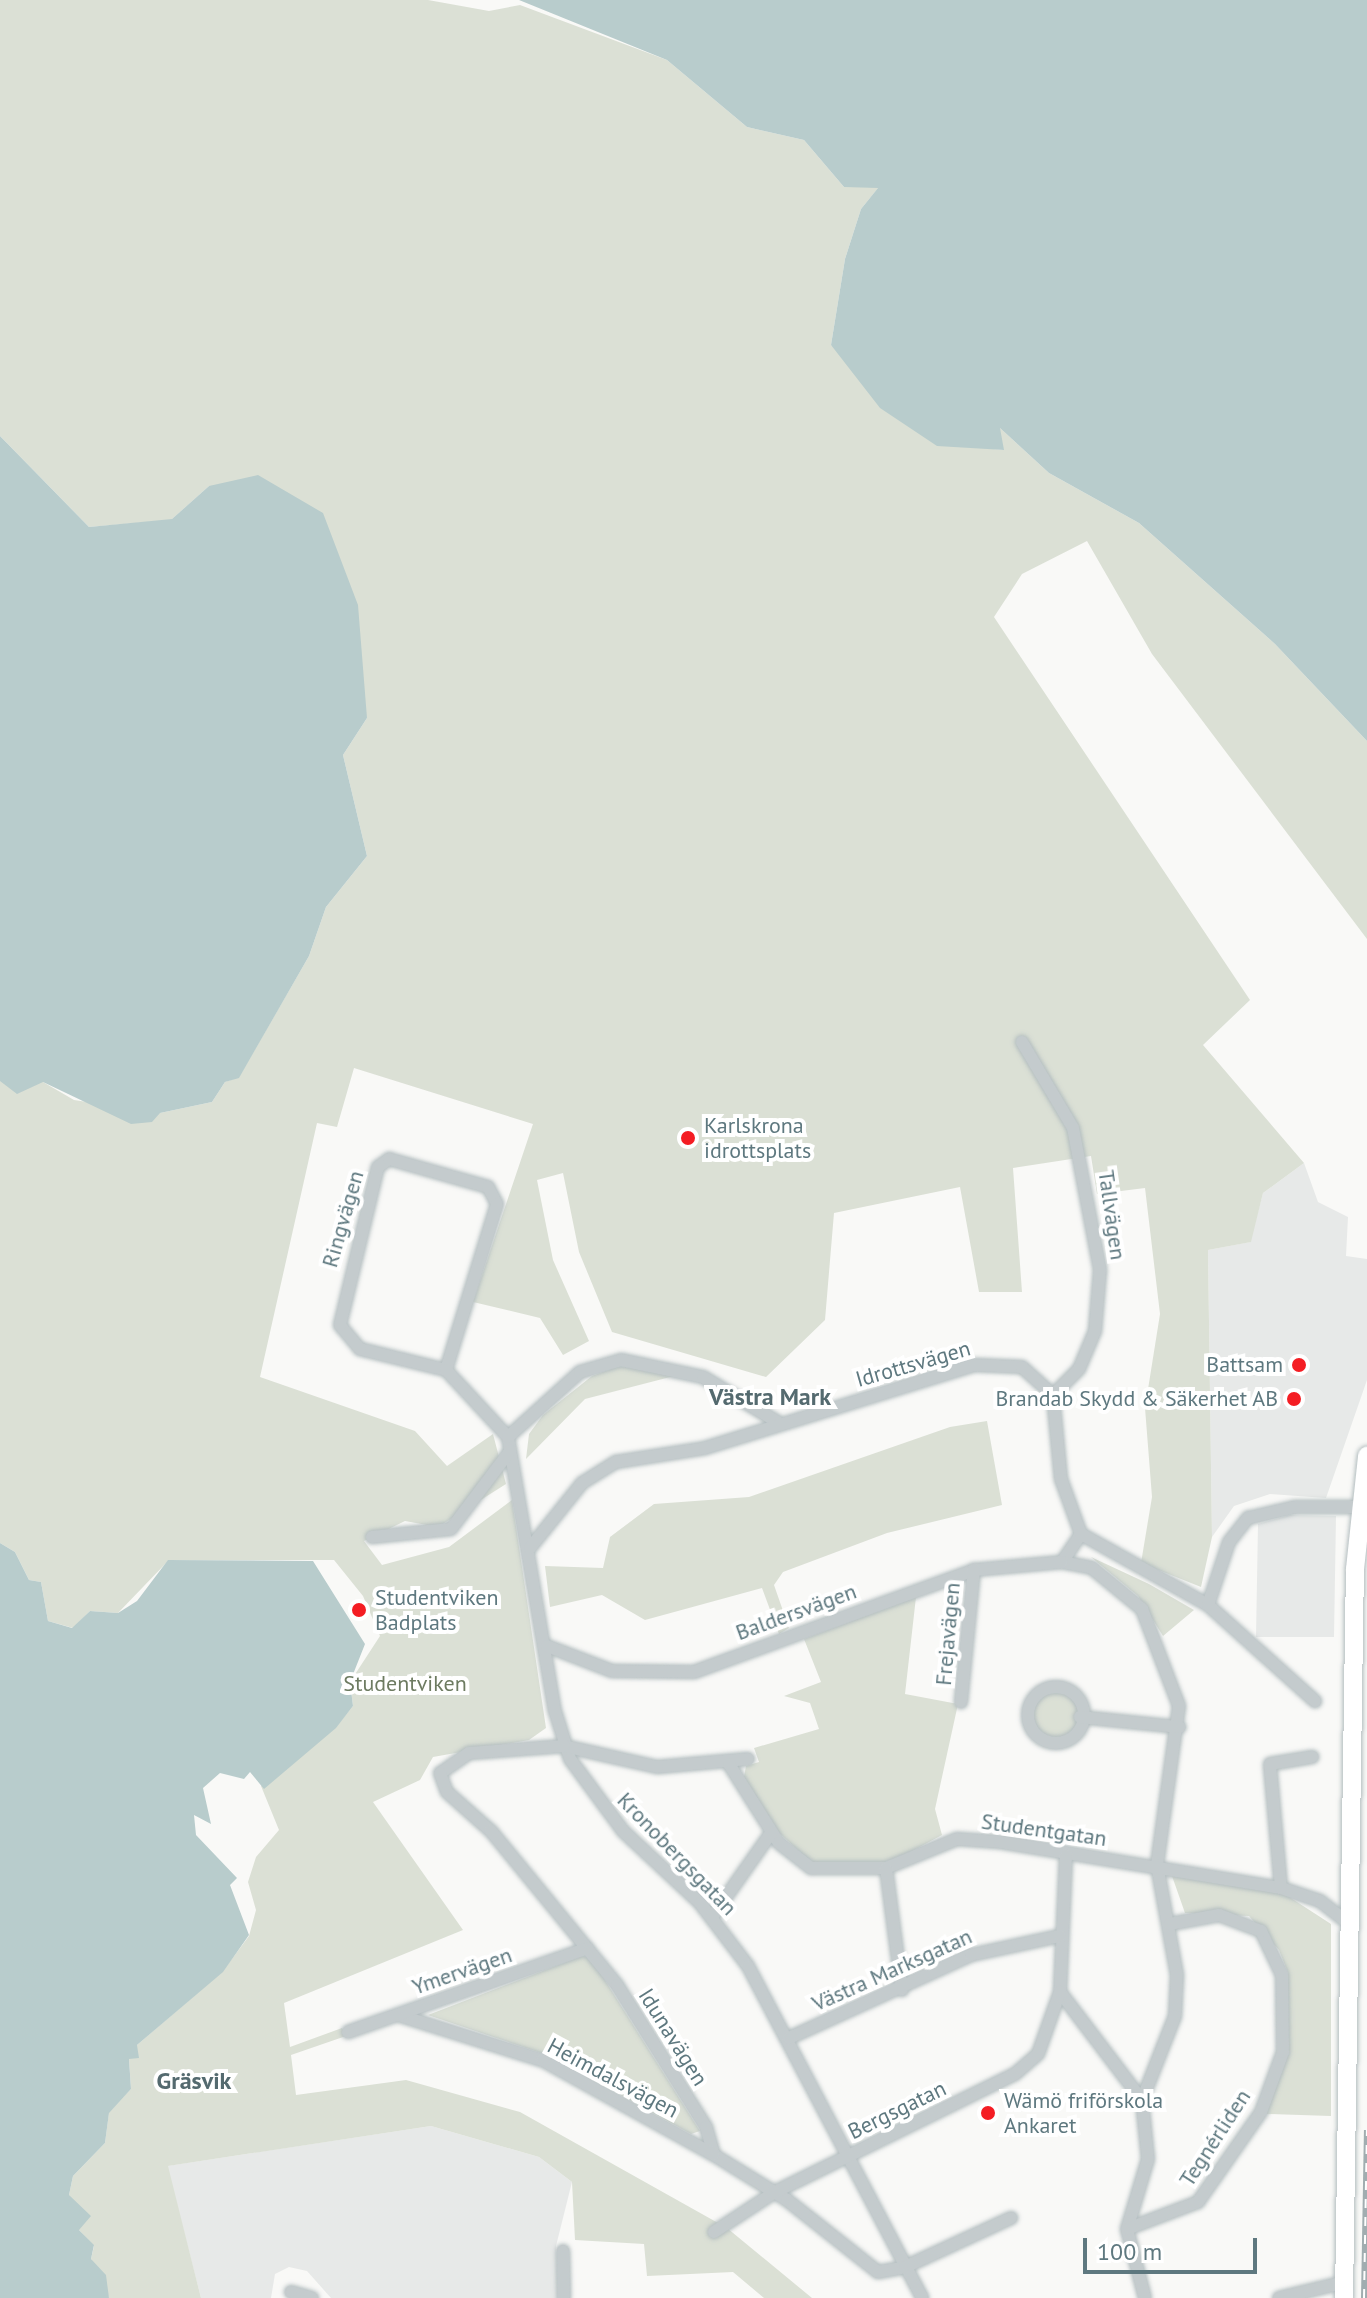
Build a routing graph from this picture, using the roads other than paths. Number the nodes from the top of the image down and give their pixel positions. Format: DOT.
graph roads {
  1 [pos="1022,1042"];
  2 [pos="446,1370"];
  3 [pos="1053,1395"];
  4 [pos="778,1422"];
  5 [pos="508,1437"];
  6 [pos="510,1451"];
  7 [pos="1367,1456"];
  8 [pos="1358,1507"];
  9 [pos="1081,1534"];
  10 [pos="372,1537"];
  11 [pos="530,1548"];
  12 [pos="1062,1562"];
  13 [pos="974,1570"];
  14 [pos="1208,1605"];
  15 [pos="547,1646"];
  16 [pos="1315,1701"];
  17 [pos="961,1702"];
  18 [pos="1080,1717"];
  19 [pos="1179,1727"];
  20 [pos="564,1746"];
  21 [pos="1312,1757"];
  22 [pos="748,1759"];
  23 [pos="729,1764"];
  24 [pos="771,1833"];
  25 [pos="1066,1855"];
  26 [pos="1157,1865"];
  27 [pos="886,1868"];
  28 [pos="1281,1888"];
  29 [pos="712,1917"];
  30 [pos="1170,1924"];
  31 [pos="1352,1926"];
  32 [pos="1060,1936"];
  33 [pos="588,1948"];
  34 [pos="902,1990"];
  35 [pos="1060,1992"];
  36 [pos="398,2015"];
  37 [pos="348,2032"];
  38 [pos="789,2038"];
  39 [pos="1142,2100"];
  40 [pos="714,2155"];
  41 [pos="845,2158"];
  42 [pos="775,2192"];
  43 [pos="1011,2218"];
  44 [pos="1127,2229"];
  45 [pos="714,2232"];
  46 [pos="563,2251"];
  47 [pos="905,2267"];
  48 [pos="1344,2290"];
  49 [pos="291,2292"];
  50 [pos="312,2298"];
  51 [pos="564,2298"];
  52 [pos="922,2298"];
  53 [pos="1145,2298"];
  54 [pos="1279,2298"];
  1 -- 3 [label="street, Tallvägen"];
  2 -- 2 [label="street, Ringvägen"];
  2 -- 5 [label="street"];
  3 -- 4 [label="street, Idrottsvägen"];
  3 -- 9 [label="street"];
  4 -- 5 [label="street"];
  4 -- 11 [label="street, Idrottsvägen"];
  5 -- 6 [label="street"];
  6 -- 10 [label="street"];
  6 -- 11 [label="street, Kronobergsgatan"];
  7 -- 8 [label="main road"];
  8 -- 14 [label="street"];
  8 -- 31 [label="main road"];
  9 -- 12 [label="street"];
  9 -- 14 [label="street"];
  11 -- 15 [label="street, Kronobergsgatan"];
  12 -- 13 [label="street, Baldersvägen"];
  12 -- 19 [label="street"];
  13 -- 15 [label="street, Baldersvägen"];
  13 -- 17 [label="street, Frejavägen"];
  14 -- 16 [label="street"];
  15 -- 20 [label="street, Kronobergsgatan"];
  18 -- 18 [label="street"];
  18 -- 19 [label="street"];
  19 -- 26 [label="street"];
  20 -- 23 [label="street"];
  20 -- 29 [label="street, Kronobergsgatan"];
  20 -- 33 [label="street, Idunavägen"];
  21 -- 28 [label="street"];
  22 -- 23 [label="street"];
  23 -- 24 [label="street, Studentgatan"];
  24 -- 27 [label="street, Studentgatan"];
  24 -- 29 [label="street"];
  25 -- 26 [label="street, Studentgatan"];
  25 -- 27 [label="street, Studentgatan"];
  25 -- 32 [label="street, Bergsgatan"];
  26 -- 28 [label="street, Studentgatan"];
  26 -- 30 [label="street"];
  27 -- 34 [label="street"];
  28 -- 31 [label="street, Studentgatan"];
  29 -- 38 [label="street, Kronobergsgatan"];
  30 -- 39 [label="street"];
  30 -- 44 [label="street, Tegnérliden"];
  31 -- 48 [label="main road"];
  32 -- 34 [label="street, Västra Marksgatan"];
  32 -- 35 [label="street, Bergsgatan"];
  33 -- 36 [label="street, Ymervägen"];
  33 -- 40 [label="street, Idunavägen"];
  34 -- 38 [label="street, Västra Marksgatan"];
  35 -- 39 [label="street"];
  35 -- 41 [label="street, Bergsgatan"];
  36 -- 37 [label="street, Ymervägen"];
  36 -- 40 [label="street, Heimdalsvägen"];
  38 -- 41 [label="street, Kronobergsgatan"];
  39 -- 44 [label="street"];
  40 -- 42 [label="street"];
  41 -- 42 [label="street, Bergsgatan"];
  41 -- 47 [label="street, Kronobergsgatan"];
  42 -- 45 [label="street, Bergsgatan"];
  42 -- 47 [label="street"];
  43 -- 47 [label="street"];
  44 -- 53 [label="street"];
  46 -- 51 [label="street"];
  47 -- 52 [label="street, Kronobergsgatan"];
  48 -- 54 [label="street"];
  49 -- 50 [label="street"];
}
